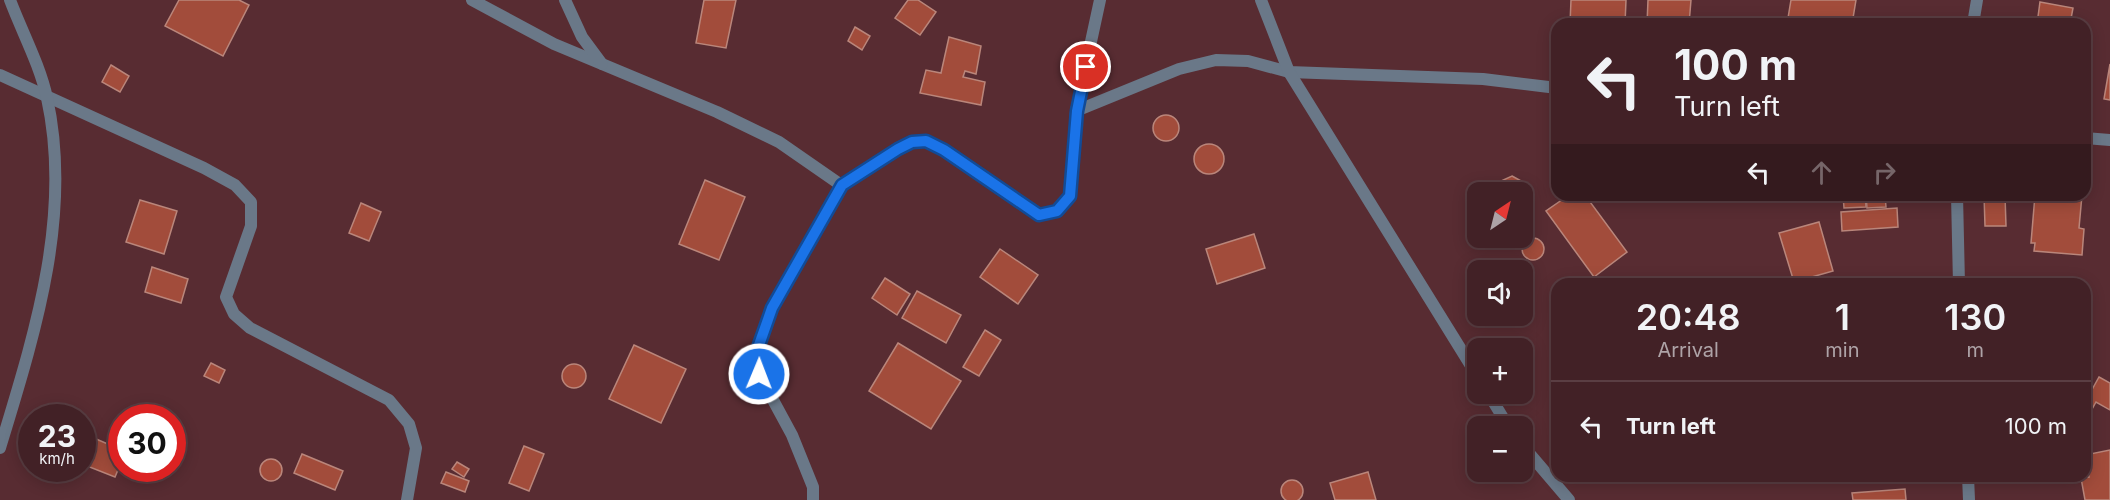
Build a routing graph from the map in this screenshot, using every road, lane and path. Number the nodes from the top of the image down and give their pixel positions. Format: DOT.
graph roads {
  1 [pos="10,0"];
  2 [pos="472,0"];
  3 [pos="565,0"];
  4 [pos="1100,0"];
  5 [pos="1261,0"];
  6 [pos="1977,0"];
  7 [pos="1974,18"];
  8 [pos="602,64"];
  9 [pos="1289,72"];
  10 [pos="0,75"];
  11 [pos="1551,87"];
  12 [pos="47,97"];
  13 [pos="1077,111"];
  14 [pos="2091,138"];
  15 [pos="2110,140"];
  16 [pos="842,185"];
  17 [pos="1957,201"];
  18 [pos="1959,278"];
  19 [pos="1467,358"];
  20 [pos="0,448"];
  21 [pos="1533,458"];
  22 [pos="1551,479"];
  23 [pos="1554,482"];
  24 [pos="1968,482"];
  25 [pos="407,500"];
  26 [pos="813,500"];
  27 [pos="1569,500"];
  28 [pos="1969,500"];
  1 -- 12 [label="street"];
  2 -- 8 [label="street"];
  3 -- 8 [label="street"];
  4 -- 13 [label="street"];
  5 -- 9 [label="street"];
  6 -- 7 [label="street"];
  8 -- 16 [label="street"];
  9 -- 11 [label="street"];
  9 -- 13 [label="street"];
  9 -- 19 [label="street"];
  10 -- 12 [label="street"];
  12 -- 20 [label="street"];
  12 -- 25 [label="street"];
  13 -- 16 [label="street"];
  14 -- 15 [label="street"];
  16 -- 26 [label="street"];
  17 -- 18 [label="street"];
  21 -- 22 [label="street"];
  23 -- 27 [label="street"];
  24 -- 28 [label="street"];
}
